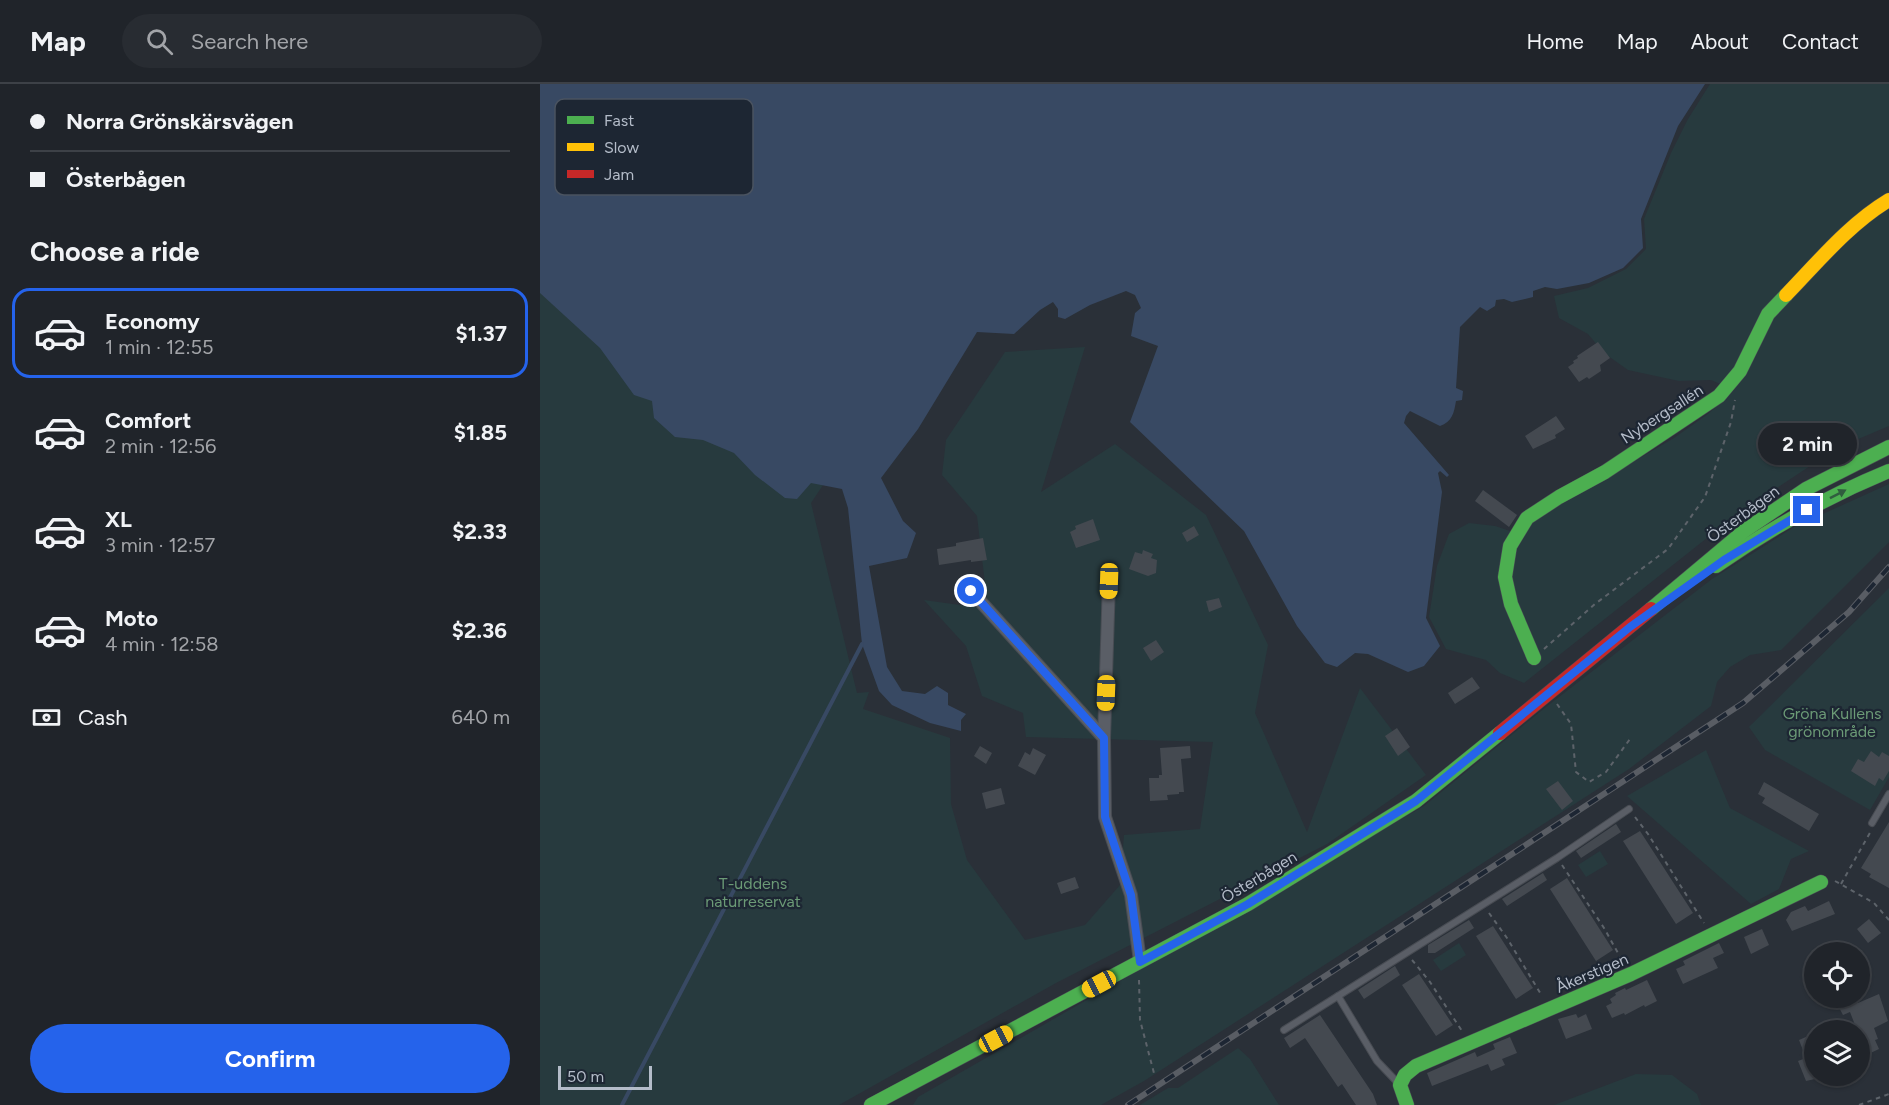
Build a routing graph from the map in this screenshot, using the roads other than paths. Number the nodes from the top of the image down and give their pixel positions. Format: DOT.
graph roads {
  1 [pos="1889,200"];
  2 [pos="1889,447"];
  3 [pos="1889,471"];
  4 [pos="1109,581"];
  5 [pos="971,591"];
  6 [pos="1630,627"];
  7 [pos="1534,658"];
  8 [pos="1104,738"];
  9 [pos="1889,794"];
  10 [pos="1629,809"];
  11 [pos="1872,823"];
  12 [pos="1821,882"];
  13 [pos="1140,962"];
  14 [pos="1338,996"];
  15 [pos="1284,1030"];
  16 [pos="1400,1085"];
  17 [pos="872,1105"];
  18 [pos="1407,1105"];
  1 -- 7 [label="main road, Nybergsallén"];
  2 -- 6 [label="main road, Österbågen"];
  6 -- 3 [label="main road, Österbågen, one-way"];
  4 -- 8 [label="street"];
  5 -- 8 [label="street"];
  6 -- 13 [label="main road, Österbågen"];
  8 -- 13 [label="street"];
  9 -- 11 [label="lane"];
  10 -- 14 [label="lane"];
  12 -- 16 [label="main road, Åkerstigen"];
  13 -- 17 [label="main road, Österbågen"];
  14 -- 15 [label="lane"];
  14 -- 16 [label="lane"];
  16 -- 18 [label="main road"];
}
